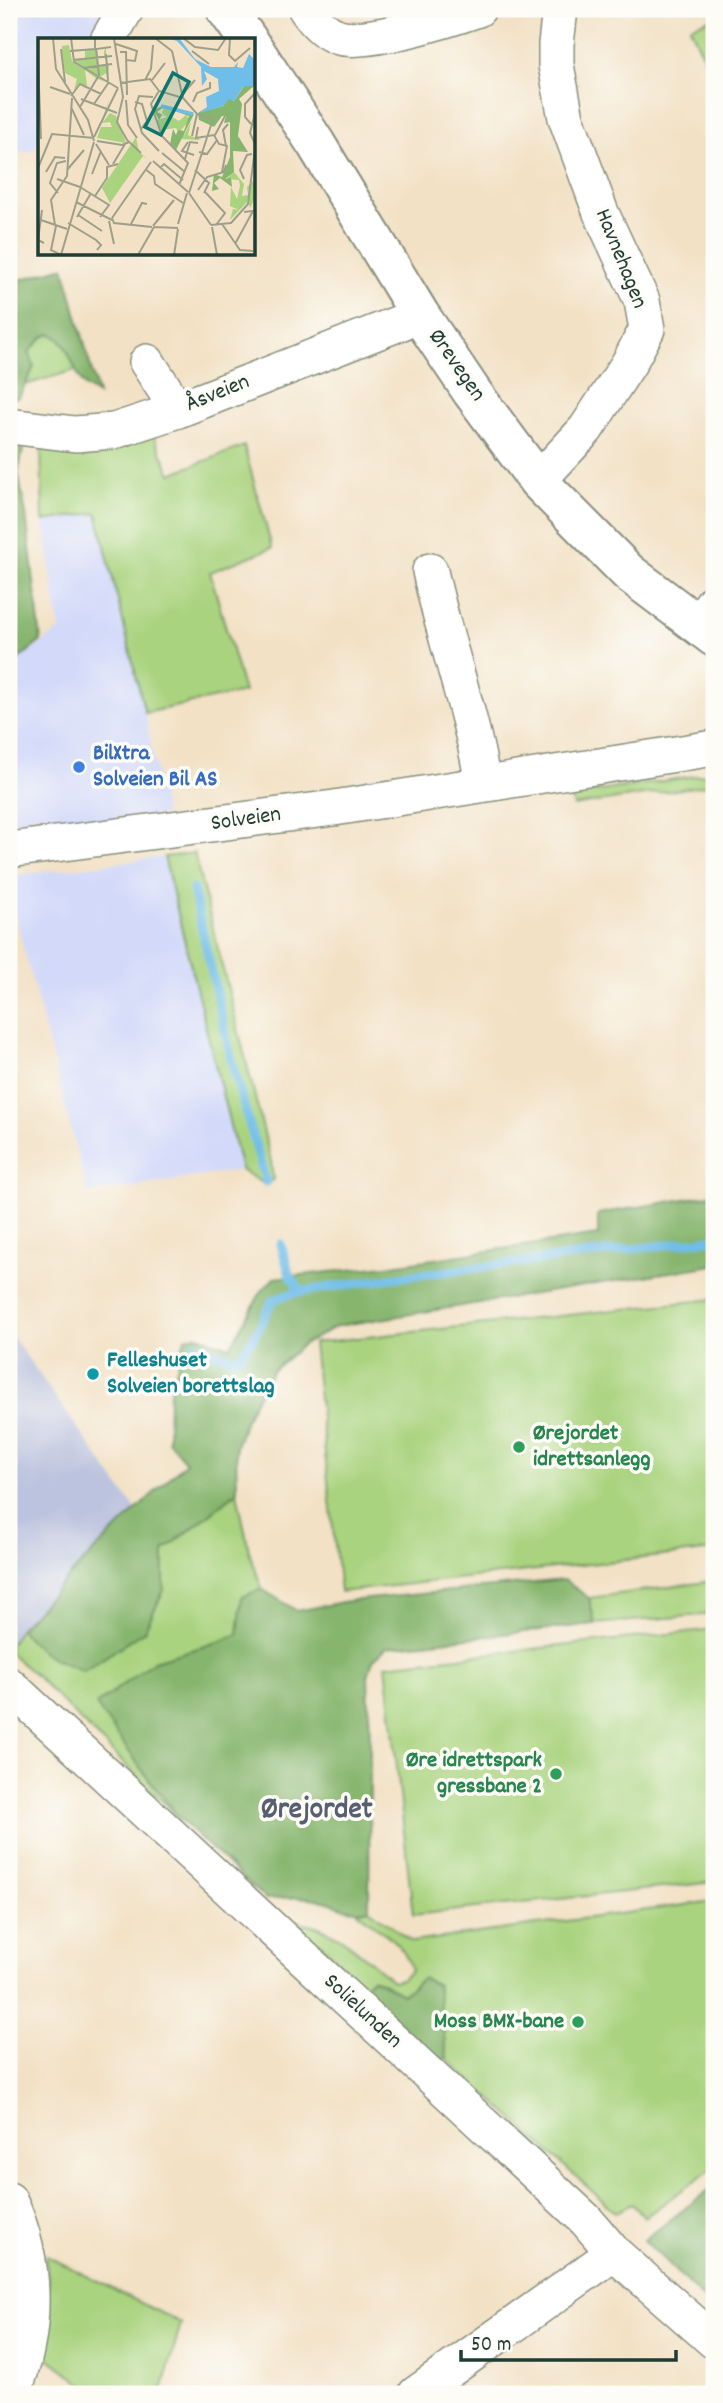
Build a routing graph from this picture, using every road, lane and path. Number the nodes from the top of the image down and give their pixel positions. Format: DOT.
graph roads {
  1 [pos="126,9"];
  2 [pos="226,9"];
  3 [pos="306,9"];
  4 [pos="478,9"];
  5 [pos="560,9"];
  6 [pos="109,38"];
  7 [pos="247,38"];
  8 [pos="256,52"];
  9 [pos="420,315"];
  10 [pos="147,362"];
  11 [pos="178,410"];
  12 [pos="9,426"];
  13 [pos="538,481"];
  14 [pos="430,570"];
  15 [pos="709,621"];
  16 [pos="714,748"];
  17 [pos="483,784"];
  18 [pos="9,850"];
  19 [pos="9,1685"];
  20 [pos="9,2200"];
  21 [pos="614,2253"];
  22 [pos="714,2341"];
  23 [pos="12,2394"];
  24 [pos="416,2394"];
  1 -- 6 [label="street"];
  2 -- 7 [label="street"];
  3 -- 4 [label="street"];
  5 -- 13 [label="street, Havnehagen"];
  8 -- 9 [label="street, Ørevegen"];
  9 -- 11 [label="street, Åsveien"];
  9 -- 13 [label="street, Ørevegen"];
  10 -- 11 [label="street"];
  11 -- 12 [label="street, Åsveien"];
  13 -- 15 [label="street, Ørevegen"];
  14 -- 17 [label="street"];
  16 -- 17 [label="street, Solveien"];
  17 -- 18 [label="street, Solveien"];
  19 -- 21 [label="street, Solielunden"];
  20 -- 23 [label="street"];
  21 -- 22 [label="street, Solielunden"];
  21 -- 24 [label="street"];
}
